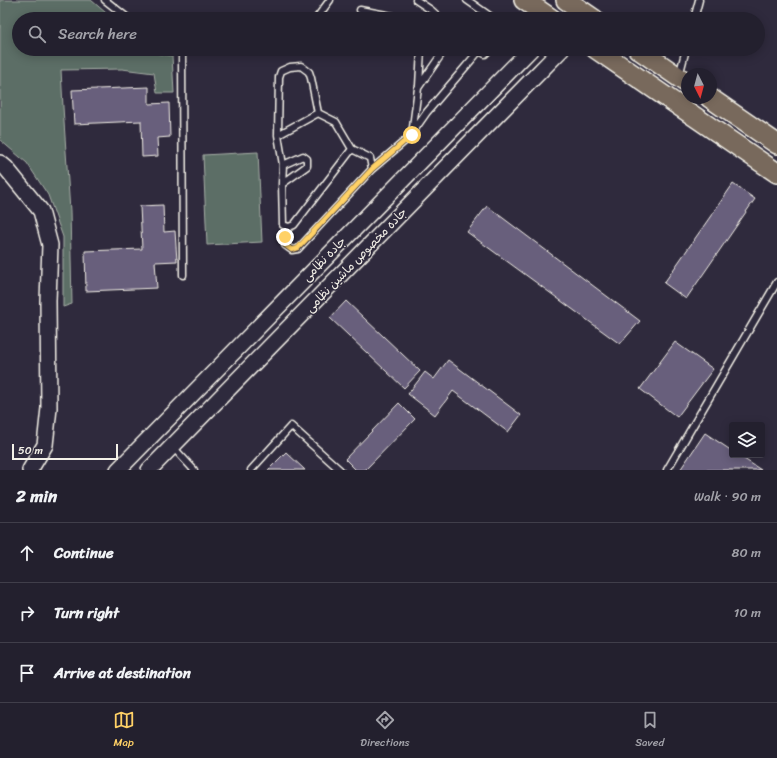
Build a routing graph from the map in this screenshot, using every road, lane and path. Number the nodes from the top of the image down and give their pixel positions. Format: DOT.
graph roads {
  1 [pos="105,0"];
  2 [pos="330,0"];
  3 [pos="416,0"];
  4 [pos="467,0"];
  5 [pos="524,0"];
  6 [pos="566,0"];
  7 [pos="699,0"];
  8 [pos="360,10"];
  9 [pos="120,12"];
  10 [pos="321,12"];
  11 [pos="371,12"];
  12 [pos="433,12"];
  13 [pos="484,12"];
  14 [pos="542,12"];
  15 [pos="584,12"];
  16 [pos="696,12"];
  17 [pos="182,56"];
  18 [pos="420,56"];
  19 [pos="440,56"];
  20 [pos="473,56"];
  21 [pos="524,56"];
  22 [pos="555,56"];
  23 [pos="606,56"];
  24 [pos="648,56"];
  25 [pos="685,56"];
  26 [pos="684,68"];
  27 [pos="681,79"];
  28 [pos="418,88"];
  29 [pos="717,103"];
  30 [pos="318,113"];
  31 [pos="278,135"];
  32 [pos="412,135"];
  33 [pos="777,144"];
  34 [pos="352,149"];
  35 [pos="0,162"];
  36 [pos="283,165"];
  37 [pos="372,169"];
  38 [pos="777,173"];
  39 [pos="282,184"];
  40 [pos="289,227"];
  41 [pos="183,275"];
  42 [pos="777,282"];
  43 [pos="172,446"];
  44 [pos="30,470"];
  45 [pos="118,470"];
  46 [pos="149,470"];
  47 [pos="194,470"];
  48 [pos="252,470"];
  49 [pos="340,470"];
  50 [pos="667,470"];
  1 -- 9 [label="lane"];
  2 -- 10 [label="lane"];
  3 -- 12 [label="lane"];
  4 -- 13 [label="lane"];
  5 -- 14 [label="main road"];
  6 -- 15 [label="main road"];
  7 -- 16 [label="lane"];
  8 -- 11 [label="lane"];
  17 -- 41 [label="lane"];
  18 -- 28 [label="lane"];
  19 -- 28 [label="lane"];
  20 -- 32 [label="lane"];
  21 -- 45 [label="street, جاده نظامی"];
  22 -- 43 [label="street, جاده مخصوص ماشین نظامی"];
  23 -- 38 [label="main road"];
  24 -- 27 [label="main road"];
  25 -- 26 [label="lane"];
  28 -- 32 [label="lane"];
  29 -- 33 [label="main road"];
  30 -- 31 [label="lane"];
  30 -- 31 [label="lane"];
  30 -- 34 [label="lane"];
  31 -- 36 [label="lane"];
  32 -- 37 [label="lane"];
  34 -- 37 [label="lane"];
  34 -- 40 [label="lane"];
  35 -- 44 [label="street"];
  36 -- 39 [label="lane"];
  36 -- 39 [label="lane"];
  37 -- 40 [label="lane"];
  39 -- 40 [label="lane"];
  42 -- 50 [label="lane"];
  43 -- 46 [label="street, جاده مخصوص ماشین نظامی"];
  43 -- 47 [label="lane"];
  48 -- 49 [label="lane"];
}
